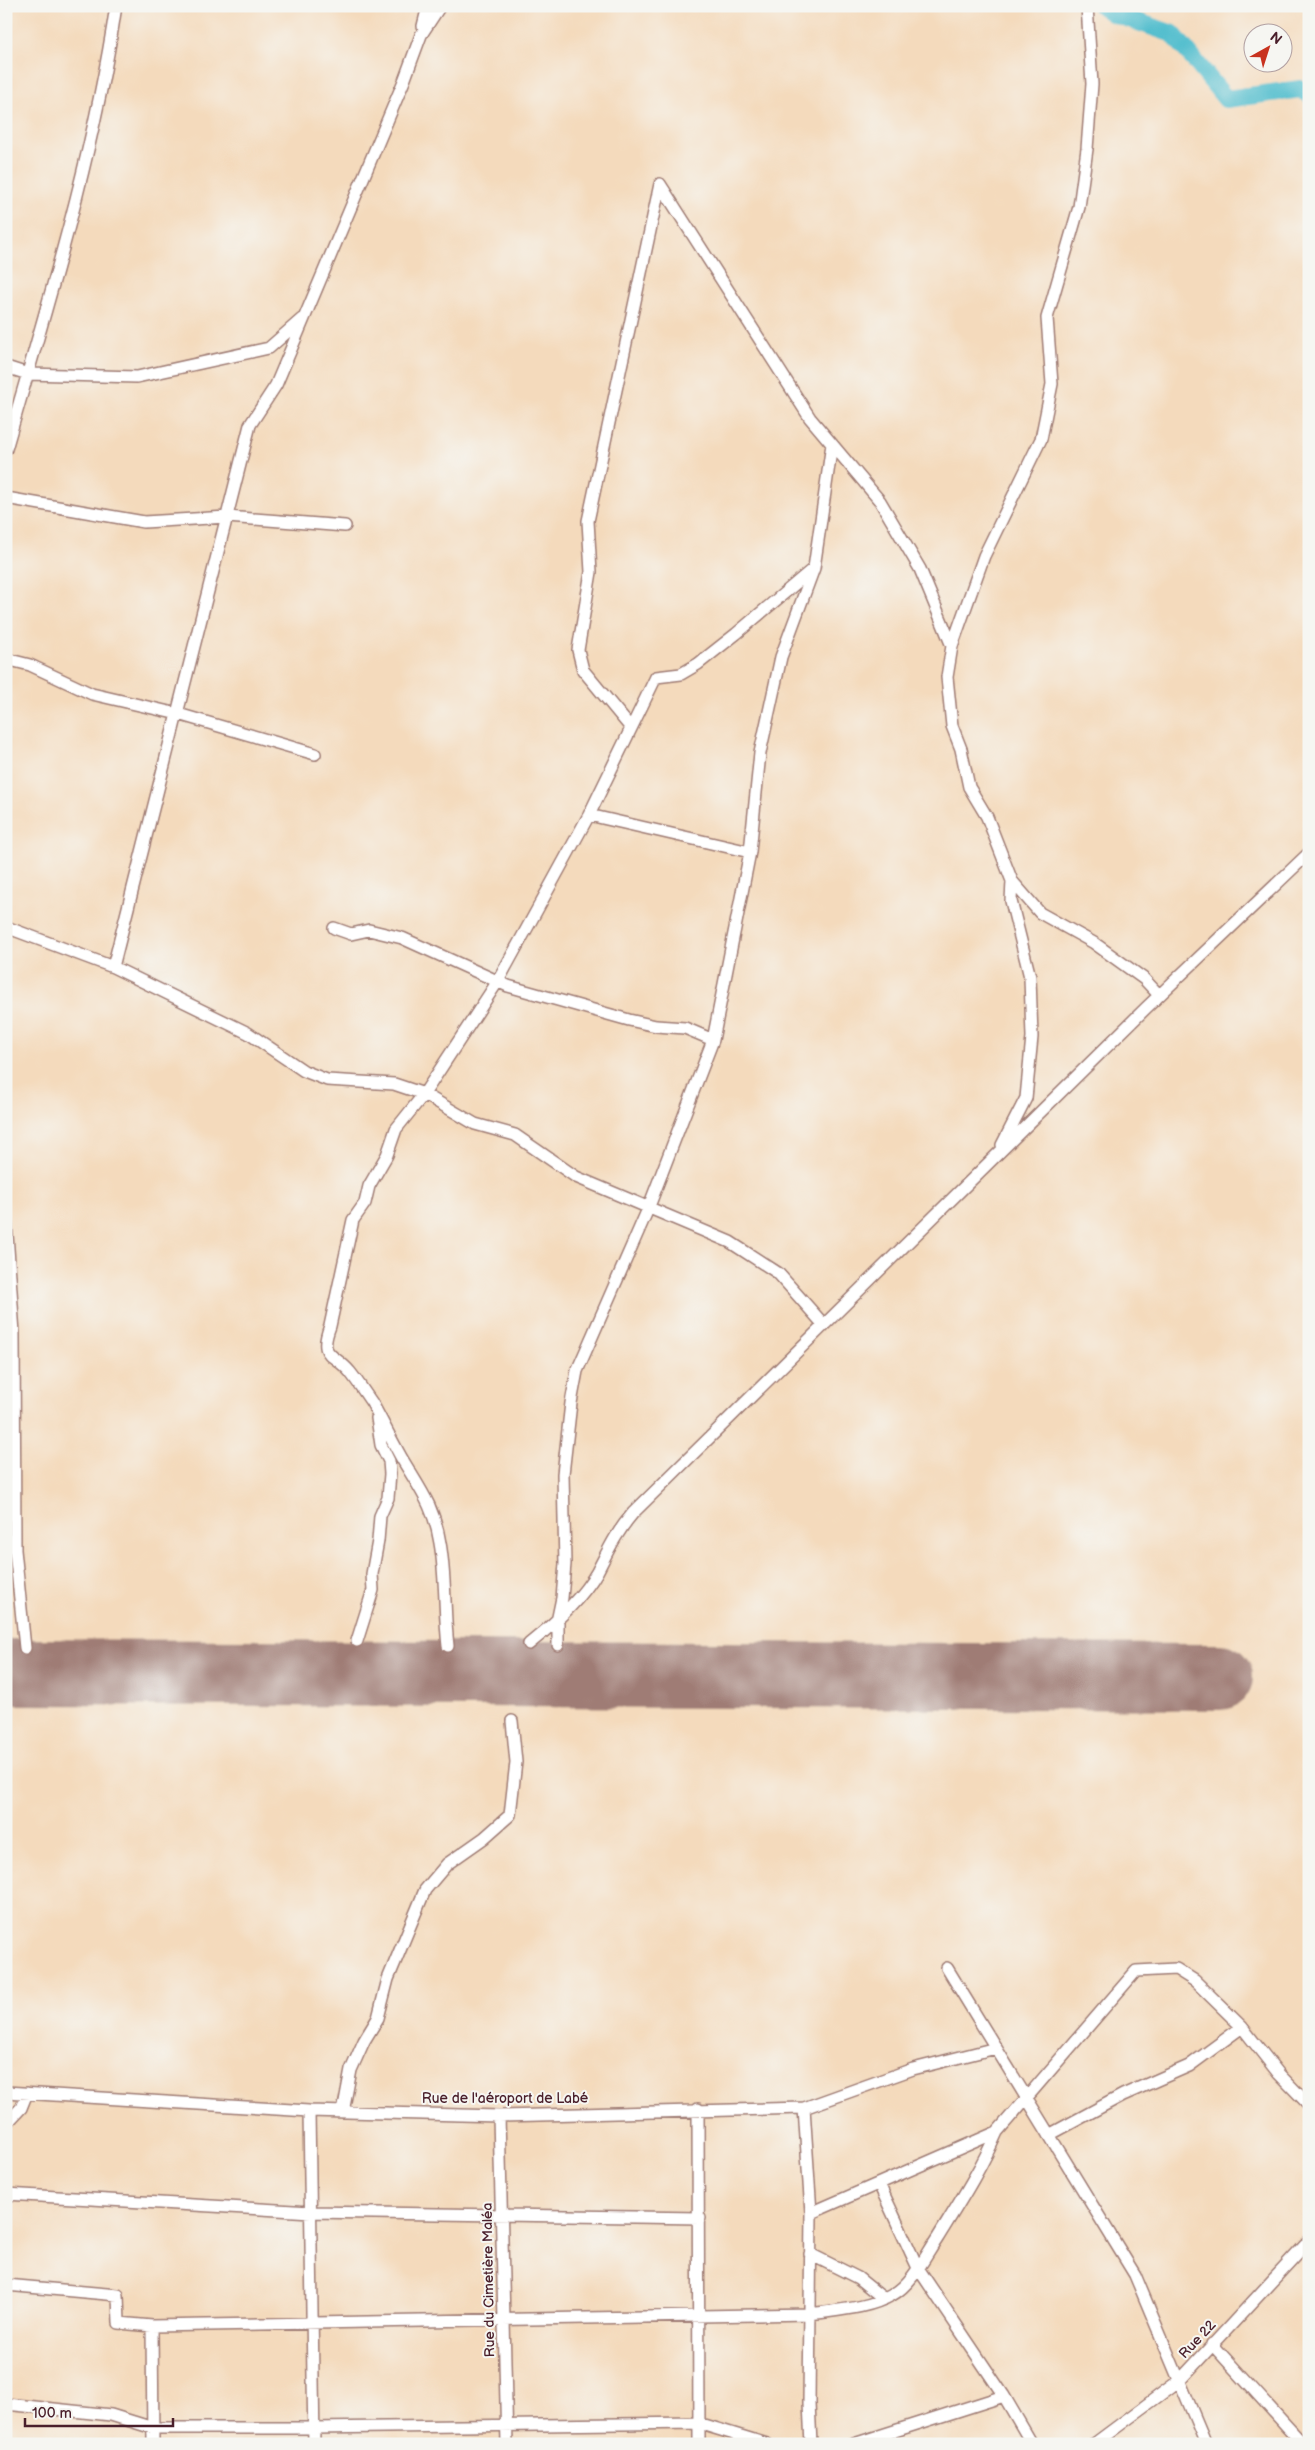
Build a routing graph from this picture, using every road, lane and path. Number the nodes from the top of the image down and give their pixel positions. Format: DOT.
graph roads {
  1 [pos="116,6"];
  2 [pos="428,6"];
  3 [pos="440,6"];
  4 [pos="1087,6"];
  5 [pos="421,35"];
  6 [pos="304,318"];
  7 [pos="6,367"];
  8 [pos="28,374"];
  9 [pos="832,444"];
  10 [pos="6,449"];
  11 [pos="6,498"];
  12 [pos="227,517"];
  13 [pos="345,526"];
  14 [pos="814,568"];
  15 [pos="952,646"];
  16 [pos="6,659"];
  17 [pos="178,714"];
  18 [pos="631,728"];
  19 [pos="314,754"];
  20 [pos="589,815"];
  21 [pos="750,852"];
  22 [pos="1309,853"];
  23 [pos="1012,881"];
  24 [pos="6,927"];
  25 [pos="334,928"];
  26 [pos="113,968"];
  27 [pos="498,981"];
  28 [pos="1160,995"];
  29 [pos="713,1040"];
  30 [pos="424,1094"];
  31 [pos="996,1155"];
  32 [pos="648,1209"];
  33 [pos="6,1220"];
  34 [pos="824,1325"];
  35 [pos="376,1411"];
  36 [pos="558,1618"];
  37 [pos="357,1641"];
  38 [pos="529,1644"];
  39 [pos="558,1645"];
  40 [pos="448,1646"];
  41 [pos="25,1648"];
  42 [pos="512,1721"];
  43 [pos="948,1968"];
  44 [pos="1242,2026"];
  45 [pos="996,2048"];
  46 [pos="6,2092"];
  47 [pos="27,2093"];
  48 [pos="1026,2098"];
  49 [pos="1309,2105"];
  50 [pos="804,2108"];
  51 [pos="698,2109"];
  52 [pos="309,2111"];
  53 [pos="343,2112"];
  54 [pos="499,2116"];
  55 [pos="6,2124"];
  56 [pos="997,2132"];
  57 [pos="1049,2135"];
  58 [pos="879,2184"];
  59 [pos="6,2194"];
  60 [pos="311,2212"];
  61 [pos="811,2213"];
  62 [pos="502,2215"];
  63 [pos="700,2218"];
  64 [pos="1309,2241"];
  65 [pos="810,2254"];
  66 [pos="918,2268"];
  67 [pos="6,2285"];
  68 [pos="884,2299"];
  69 [pos="810,2314"];
  70 [pos="699,2316"];
  71 [pos="504,2320"];
  72 [pos="313,2323"];
  73 [pos="152,2326"];
  74 [pos="1212,2344"];
  75 [pos="1180,2380"];
  76 [pos="1004,2396"];
  77 [pos="6,2404"];
  78 [pos="698,2423"];
  79 [pos="507,2426"];
  80 [pos="153,2428"];
  81 [pos="314,2428"];
  82 [pos="153,2444"];
  83 [pos="314,2444"];
  84 [pos="507,2444"];
  85 [pos="699,2444"];
  86 [pos="767,2444"];
  87 [pos="811,2444"];
  88 [pos="854,2444"];
  89 [pos="1032,2444"];
  90 [pos="1094,2444"];
  91 [pos="1206,2444"];
  92 [pos="1303,2444"];
  1 -- 8 [label="street"];
  2 -- 5 [label="street"];
  3 -- 5 [label="street"];
  4 -- 15 [label="street"];
  5 -- 6 [label="street"];
  6 -- 8 [label="street"];
  6 -- 12 [label="street"];
  7 -- 8 [label="street"];
  8 -- 10 [label="street"];
  9 -- 14 [label="street"];
  9 -- 15 [label="street"];
  9 -- 18 [label="street"];
  11 -- 12 [label="street"];
  12 -- 13 [label="street"];
  12 -- 17 [label="street"];
  14 -- 18 [label="street"];
  14 -- 21 [label="street"];
  15 -- 23 [label="street"];
  16 -- 17 [label="street"];
  17 -- 19 [label="street"];
  17 -- 26 [label="street"];
  18 -- 20 [label="street"];
  20 -- 21 [label="street"];
  20 -- 27 [label="street"];
  21 -- 29 [label="street"];
  22 -- 28 [label="street"];
  23 -- 28 [label="street"];
  23 -- 31 [label="street"];
  24 -- 26 [label="street"];
  25 -- 27 [label="street"];
  26 -- 30 [label="street"];
  27 -- 29 [label="street"];
  27 -- 30 [label="street"];
  28 -- 31 [label="street"];
  29 -- 32 [label="street"];
  30 -- 32 [label="street"];
  30 -- 35 [label="street"];
  31 -- 34 [label="street"];
  32 -- 34 [label="street"];
  32 -- 36 [label="street"];
  33 -- 41 [label="street"];
  34 -- 36 [label="street"];
  35 -- 37 [label="street"];
  35 -- 40 [label="street"];
  36 -- 38 [label="street"];
  36 -- 39 [label="street"];
  42 -- 53 [label="street"];
  43 -- 45 [label="street"];
  44 -- 48 [label="street"];
  44 -- 49 [label="street"];
  44 -- 57 [label="street"];
  45 -- 48 [label="street"];
  45 -- 50 [label="street, Rue de l'aéroport de Labé"];
  46 -- 47 [label="street, Rue de l'aéroport de Labé"];
  47 -- 52 [label="street, Rue de l'aéroport de Labé"];
  47 -- 55 [label="street"];
  48 -- 56 [label="street"];
  48 -- 57 [label="street"];
  50 -- 51 [label="street, Rue de l'aéroport de Labé"];
  50 -- 61 [label="street"];
  51 -- 54 [label="street, Rue de l'aéroport de Labé"];
  51 -- 63 [label="street"];
  52 -- 53 [label="street, Rue de l'aéroport de Labé"];
  52 -- 60 [label="street"];
  53 -- 54 [label="street, Rue de l'aéroport de Labé"];
  54 -- 62 [label="street, Rue du Cimetière Maléa"];
  56 -- 58 [label="street"];
  56 -- 66 [label="street"];
  57 -- 75 [label="street"];
  58 -- 61 [label="street"];
  58 -- 66 [label="street"];
  59 -- 60 [label="street"];
  60 -- 62 [label="street"];
  60 -- 72 [label="street"];
  61 -- 65 [label="street"];
  62 -- 63 [label="street"];
  62 -- 71 [label="street, Rue du Cimetière Maléa"];
  63 -- 70 [label="street"];
  64 -- 74 [label="street, Rue 22"];
  65 -- 68 [label="street"];
  65 -- 69 [label="street"];
  66 -- 68 [label="street"];
  66 -- 76 [label="street"];
  67 -- 73 [label="street"];
  68 -- 69 [label="street"];
  69 -- 70 [label="street"];
  69 -- 87 [label="street"];
  70 -- 71 [label="street"];
  70 -- 78 [label="street"];
  71 -- 72 [label="street"];
  71 -- 79 [label="street, Rue du Cimetière Maléa"];
  72 -- 73 [label="street"];
  72 -- 81 [label="street"];
  73 -- 80 [label="street"];
  74 -- 75 [label="street, Rue 22"];
  74 -- 92 [label="street"];
  75 -- 90 [label="street, Rue 22"];
  75 -- 91 [label="street"];
  76 -- 88 [label="street"];
  76 -- 89 [label="street"];
  77 -- 80 [label="street"];
  78 -- 79 [label="street"];
  78 -- 85 [label="street"];
  78 -- 86 [label="street"];
  79 -- 81 [label="street"];
  79 -- 84 [label="street, Rue du Cimetière Maléa"];
  80 -- 81 [label="street"];
  80 -- 82 [label="street"];
  81 -- 83 [label="street"];
}
